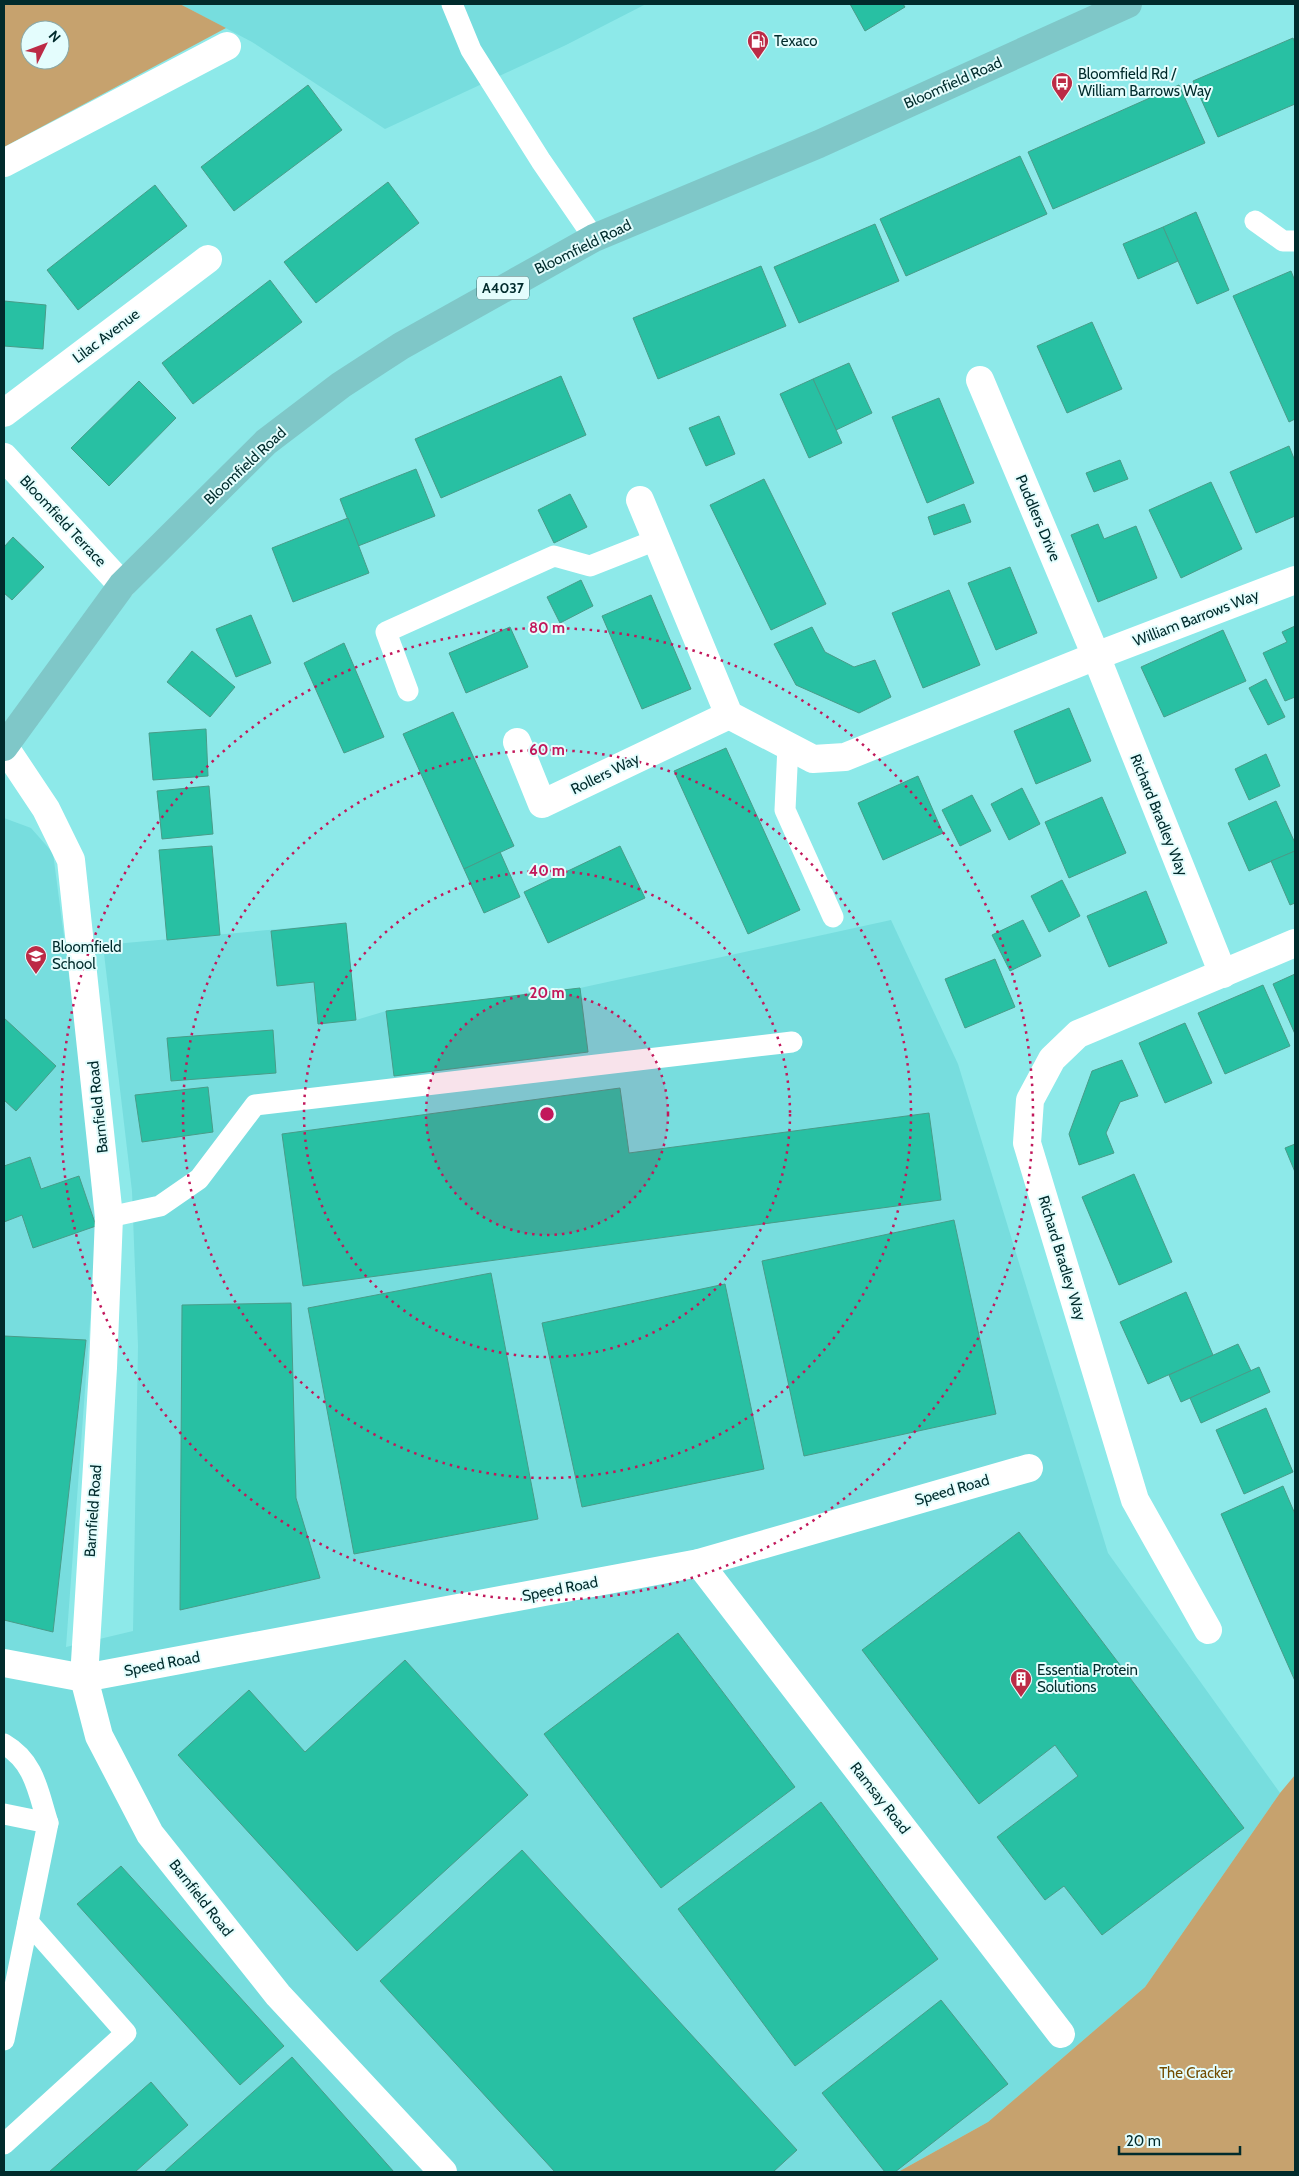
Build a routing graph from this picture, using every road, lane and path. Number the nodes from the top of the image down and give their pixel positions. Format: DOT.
graph roads {
  1 [pos="452,4"];
  2 [pos="1128,4"];
  3 [pos="227,46"];
  4 [pos="4,163"];
  5 [pos="1255,221"];
  6 [pos="594,238"];
  7 [pos="1295,241"];
  8 [pos="208,259"];
  9 [pos="980,380"];
  10 [pos="4,413"];
  11 [pos="4,457"];
  12 [pos="640,500"];
  13 [pos="656,540"];
  14 [pos="1295,580"];
  15 [pos="122,585"];
  16 [pos="1096,656"];
  17 [pos="408,690"];
  18 [pos="729,715"];
  19 [pos="517,742"];
  20 [pos="4,746"];
  21 [pos="788,746"];
  22 [pos="833,917"];
  23 [pos="1295,943"];
  24 [pos="1223,974"];
  25 [pos="792,1042"];
  26 [pos="109,1218"];
  27 [pos="1029,1468"];
  28 [pos="699,1563"];
  29 [pos="1208,1630"];
  30 [pos="4,1663"];
  31 [pos="84,1678"];
  32 [pos="4,1744"];
  33 [pos="4,1814"];
  34 [pos="48,1823"];
  35 [pos="28,1922"];
  36 [pos="1062,2034"];
  37 [pos="4,2040"];
  38 [pos="4,2144"];
  39 [pos="443,2172"];
  1 -- 6 [label="lane"];
  2 -- 6 [label="main road, Bloomfield Road / A4037"];
  3 -- 4 [label="street"];
  5 -- 7 [label="lane"];
  6 -- 15 [label="main road, Bloomfield Road / A4037"];
  8 -- 10 [label="street, Lilac Avenue"];
  9 -- 16 [label="street, Puddlers Drive"];
  11 -- 15 [label="street, Bloomfield Terrace"];
  12 -- 13 [label="street"];
  13 -- 17 [label="lane"];
  13 -- 18 [label="street"];
  14 -- 16 [label="street, William Barrows Way"];
  15 -- 20 [label="main road, Bloomfield Road / A4037"];
  16 -- 21 [label="street, William Barrows Way"];
  16 -- 24 [label="street, Richard Bradley Way"];
  18 -- 19 [label="street, Rollers Way"];
  18 -- 21 [label="street, William Barrows Way"];
  20 -- 26 [label="street, Barnfield Road"];
  21 -- 22 [label="lane"];
  23 -- 24 [label="street, Richard Bradley Way"];
  24 -- 29 [label="street, Richard Bradley Way"];
  25 -- 26 [label="lane"];
  26 -- 31 [label="street, Barnfield Road"];
  27 -- 28 [label="street, Speed Road"];
  28 -- 31 [label="street, Speed Road"];
  28 -- 36 [label="street, Ramsay Road"];
  30 -- 31 [label="street"];
  31 -- 39 [label="street, Barnfield Road"];
  32 -- 34 [label="lane"];
  33 -- 34 [label="lane"];
  34 -- 35 [label="lane"];
  35 -- 37 [label="lane"];
  35 -- 38 [label="lane"];
}
